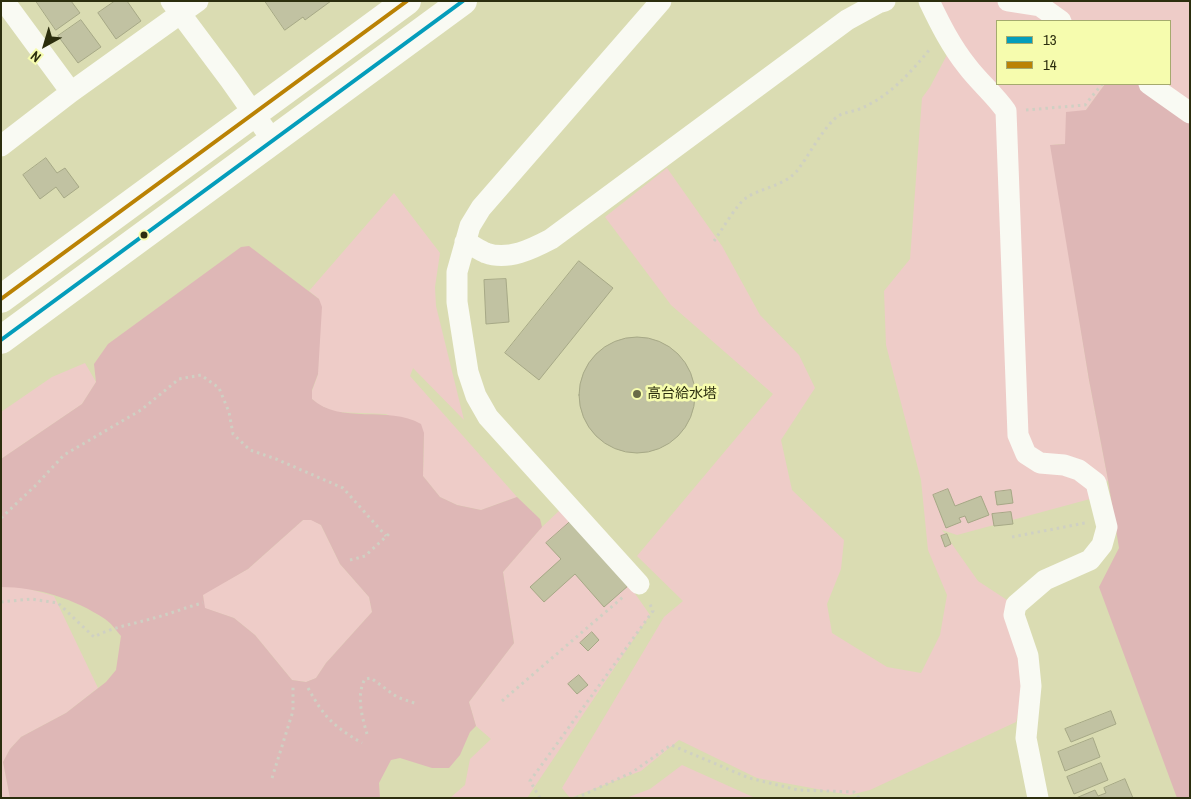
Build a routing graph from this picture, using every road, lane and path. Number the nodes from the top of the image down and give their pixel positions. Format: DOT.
graph roads {
  1 [pos="4,1"];
  2 [pos="198,1"];
  3 [pos="407,1"];
  4 [pos="463,1"];
  5 [pos="661,1"];
  6 [pos="885,1"];
  7 [pos="929,1"];
  8 [pos="1008,1"];
  9 [pos="176,8"];
  10 [pos="1060,20"];
  11 [pos="944,33"];
  12 [pos="1101,85"];
  13 [pos="1150,85"];
  14 [pos="71,92"];
  15 [pos="1006,111"];
  16 [pos="1190,113"];
  17 [pos="254,114"];
  18 [pos="273,141"];
  19 [pos="1,146"];
  20 [pos="714,241"];
  21 [pos="465,242"];
  22 [pos="1,299"];
  23 [pos="1,340"];
  24 [pos="1,518"];
  25 [pos="1105,519"];
  26 [pos="390,533"];
  27 [pos="386,536"];
  28 [pos="1012,537"];
  29 [pos="350,560"];
  30 [pos="639,584"];
  31 [pos="1,602"];
  32 [pos="202,603"];
  33 [pos="293,688"];
  34 [pos="308,688"];
  35 [pos="502,701"];
  36 [pos="417,704"];
  37 [pos="366,734"];
  38 [pos="362,743"];
  39 [pos="272,778"];
  40 [pos="540,798"];
  41 [pos="576,798"];
  42 [pos="859,798"];
  43 [pos="1038,798"];
  1 -- 14 [label="street"];
  2 -- 9 [label="street"];
  3 -- 17 [label="highway"];
  4 -- 18 [label="highway"];
  5 -- 21 [label="street"];
  6 -- 21 [label="street"];
  7 -- 11 [label="street"];
  8 -- 10 [label="street"];
  9 -- 14 [label="street"];
  9 -- 17 [label="street"];
  11 -- 15 [label="street"];
  11 -- 20 [label="path"];
  12 -- 15 [label="path"];
  13 -- 16 [label="street"];
  14 -- 19 [label="street"];
  15 -- 25 [label="street"];
  17 -- 18 [label="street"];
  17 -- 22 [label="highway"];
  18 -- 23 [label="highway"];
  21 -- 30 [label="street"];
  24 -- 27 [label="path"];
  25 -- 28 [label="path"];
  25 -- 43 [label="street"];
  26 -- 27 [label="path"];
  27 -- 29 [label="path"];
  30 -- 35 [label="path"];
  30 -- 40 [label="path"];
  31 -- 32 [label="path"];
  33 -- 39 [label="path"];
  34 -- 38 [label="path"];
  36 -- 37 [label="path"];
  41 -- 42 [label="path"];
}
